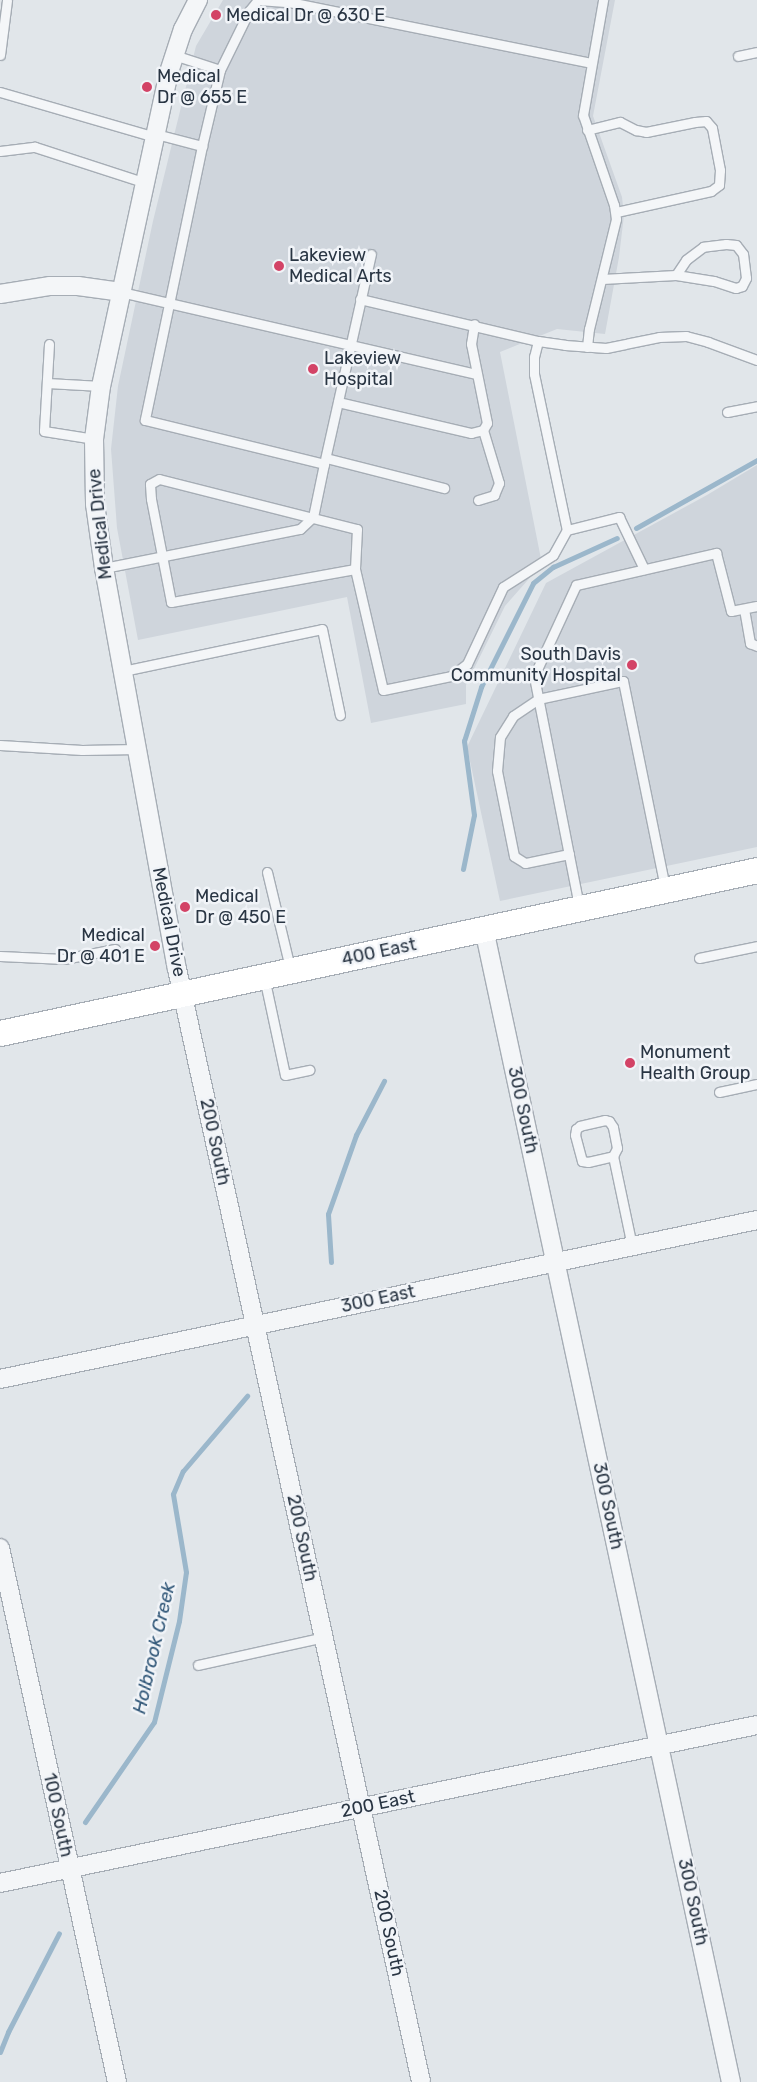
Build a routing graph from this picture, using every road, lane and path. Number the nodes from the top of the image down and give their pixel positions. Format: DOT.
graph roads {
  1 [pos="7,0"];
  2 [pos="603,0"];
  3 [pos="195,1"];
  4 [pos="757,52"];
  5 [pos="0,55"];
  6 [pos="174,55"];
  7 [pos="738,56"];
  8 [pos="591,63"];
  9 [pos="220,70"];
  10 [pos="0,92"];
  11 [pos="587,130"];
  12 [pos="156,135"];
  13 [pos="202,146"];
  14 [pos="0,151"];
  15 [pos="146,183"];
  16 [pos="616,212"];
  17 [pos="371,254"];
  18 [pos="676,275"];
  19 [pos="602,279"];
  20 [pos="122,292"];
  21 [pos="0,294"];
  22 [pos="360,299"];
  23 [pos="169,302"];
  24 [pos="474,324"];
  25 [pos="538,340"];
  26 [pos="49,344"];
  27 [pos="350,346"];
  28 [pos="587,347"];
  29 [pos="757,360"];
  30 [pos="477,374"];
  31 [pos="47,383"];
  32 [pos="100,386"];
  33 [pos="338,402"];
  34 [pos="757,406"];
  35 [pos="727,412"];
  36 [pos="483,430"];
  37 [pos="94,439"];
  38 [pos="325,461"];
  39 [pos="444,488"];
  40 [pos="478,500"];
  41 [pos="313,517"];
  42 [pos="567,530"];
  43 [pos="162,558"];
  44 [pos="104,568"];
  45 [pos="355,569"];
  46 [pos="644,569"];
  47 [pos="757,606"];
  48 [pos="744,609"];
  49 [pos="757,646"];
  50 [pos="123,671"];
  51 [pos="538,700"];
  52 [pos="340,715"];
  53 [pos="0,746"];
  54 [pos="136,749"];
  55 [pos="569,854"];
  56 [pos="757,870"];
  57 [pos="266,872"];
  58 [pos="666,890"];
  59 [pos="580,908"];
  60 [pos="484,929"];
  61 [pos="757,946"];
  62 [pos="115,949"];
  63 [pos="0,956"];
  64 [pos="699,958"];
  65 [pos="290,971"];
  66 [pos="264,976"];
  67 [pos="182,994"];
  68 [pos="0,1033"];
  69 [pos="309,1070"];
  70 [pos="757,1084"];
  71 [pos="719,1092"];
  72 [pos="613,1156"];
  73 [pos="757,1220"];
  74 [pos="632,1246"];
  75 [pos="555,1262"];
  76 [pos="256,1325"];
  77 [pos="0,1379"];
  78 [pos="0,1548"];
  79 [pos="324,1637"];
  80 [pos="198,1665"];
  81 [pos="757,1724"];
  82 [pos="659,1745"];
  83 [pos="361,1807"];
  84 [pos="70,1868"];
  85 [pos="0,1883"];
  86 [pos="116,2082"];
  87 [pos="421,2082"];
  88 [pos="732,2082"];
  1 -- 5 [label="lane"];
  2 -- 8 [label="lane"];
  3 -- 6 [label="street, Medical Drive"];
  4 -- 7 [label="lane"];
  6 -- 9 [label="lane"];
  6 -- 12 [label="street, Medical Drive"];
  8 -- 9 [label="lane"];
  8 -- 11 [label="lane"];
  9 -- 13 [label="lane"];
  10 -- 12 [label="lane"];
  11 -- 16 [label="lane"];
  11 -- 16 [label="lane"];
  12 -- 13 [label="lane"];
  12 -- 15 [label="street, Medical Drive"];
  13 -- 23 [label="lane"];
  14 -- 15 [label="lane"];
  15 -- 20 [label="street, Medical Drive"];
  16 -- 19 [label="lane"];
  17 -- 22 [label="lane"];
  18 -- 18 [label="lane"];
  18 -- 19 [label="lane"];
  19 -- 28 [label="lane"];
  20 -- 21 [label="street"];
  20 -- 23 [label="lane"];
  20 -- 32 [label="street, Medical Drive"];
  22 -- 24 [label="lane"];
  22 -- 27 [label="lane"];
  23 -- 27 [label="lane"];
  23 -- 38 [label="lane"];
  24 -- 25 [label="lane"];
  24 -- 30 [label="lane"];
  25 -- 28 [label="lane"];
  25 -- 42 [label="lane"];
  26 -- 31 [label="lane"];
  27 -- 30 [label="lane"];
  27 -- 33 [label="lane"];
  28 -- 29 [label="lane"];
  30 -- 36 [label="lane"];
  31 -- 32 [label="lane"];
  31 -- 37 [label="lane"];
  32 -- 37 [label="street, Medical Drive"];
  33 -- 36 [label="lane"];
  33 -- 38 [label="lane"];
  34 -- 35 [label="lane"];
  36 -- 40 [label="lane"];
  37 -- 44 [label="street, Medical Drive"];
  38 -- 39 [label="lane"];
  38 -- 41 [label="lane"];
  41 -- 43 [label="lane"];
  41 -- 43 [label="lane"];
  41 -- 45 [label="lane"];
  42 -- 45 [label="lane"];
  42 -- 46 [label="lane"];
  43 -- 44 [label="lane"];
  43 -- 45 [label="lane"];
  44 -- 50 [label="street, Medical Drive"];
  46 -- 48 [label="lane"];
  46 -- 51 [label="lane"];
  47 -- 48 [label="lane"];
  48 -- 49 [label="lane"];
  50 -- 52 [label="lane"];
  50 -- 54 [label="street, Medical Drive"];
  51 -- 55 [label="lane"];
  51 -- 55 [label="lane"];
  51 -- 58 [label="lane"];
  53 -- 54 [label="lane"];
  54 -- 67 [label="street, Medical Drive"];
  55 -- 59 [label="lane"];
  56 -- 58 [label="main road, 400 East"];
  57 -- 65 [label="lane"];
  58 -- 59 [label="main road, 400 East"];
  59 -- 60 [label="main road, 400 East"];
  60 -- 65 [label="main road, 400 East"];
  60 -- 75 [label="street, 300 South"];
  61 -- 64 [label="lane"];
  62 -- 63 [label="lane"];
  65 -- 66 [label="main road, 400 East"];
  66 -- 67 [label="main road, 400 East"];
  66 -- 69 [label="lane"];
  67 -- 68 [label="main road, 400 East"];
  67 -- 76 [label="street, 200 South"];
  70 -- 71 [label="lane"];
  72 -- 72 [label="lane"];
  72 -- 74 [label="lane"];
  73 -- 74 [label="street, 300 East"];
  74 -- 75 [label="street, 300 East"];
  75 -- 76 [label="street, 300 East"];
  75 -- 82 [label="street, 300 South"];
  76 -- 77 [label="street, 300 East"];
  76 -- 79 [label="street, 200 South"];
  78 -- 84 [label="street, 100 South"];
  79 -- 80 [label="lane"];
  79 -- 83 [label="street, 200 South"];
  81 -- 82 [label="street, 200 East"];
  82 -- 83 [label="street, 200 East"];
  82 -- 88 [label="street, 300 South"];
  83 -- 84 [label="street, 200 East"];
  83 -- 87 [label="street, 200 South"];
  84 -- 85 [label="street, 200 East"];
  84 -- 86 [label="street, 100 South"];
}
